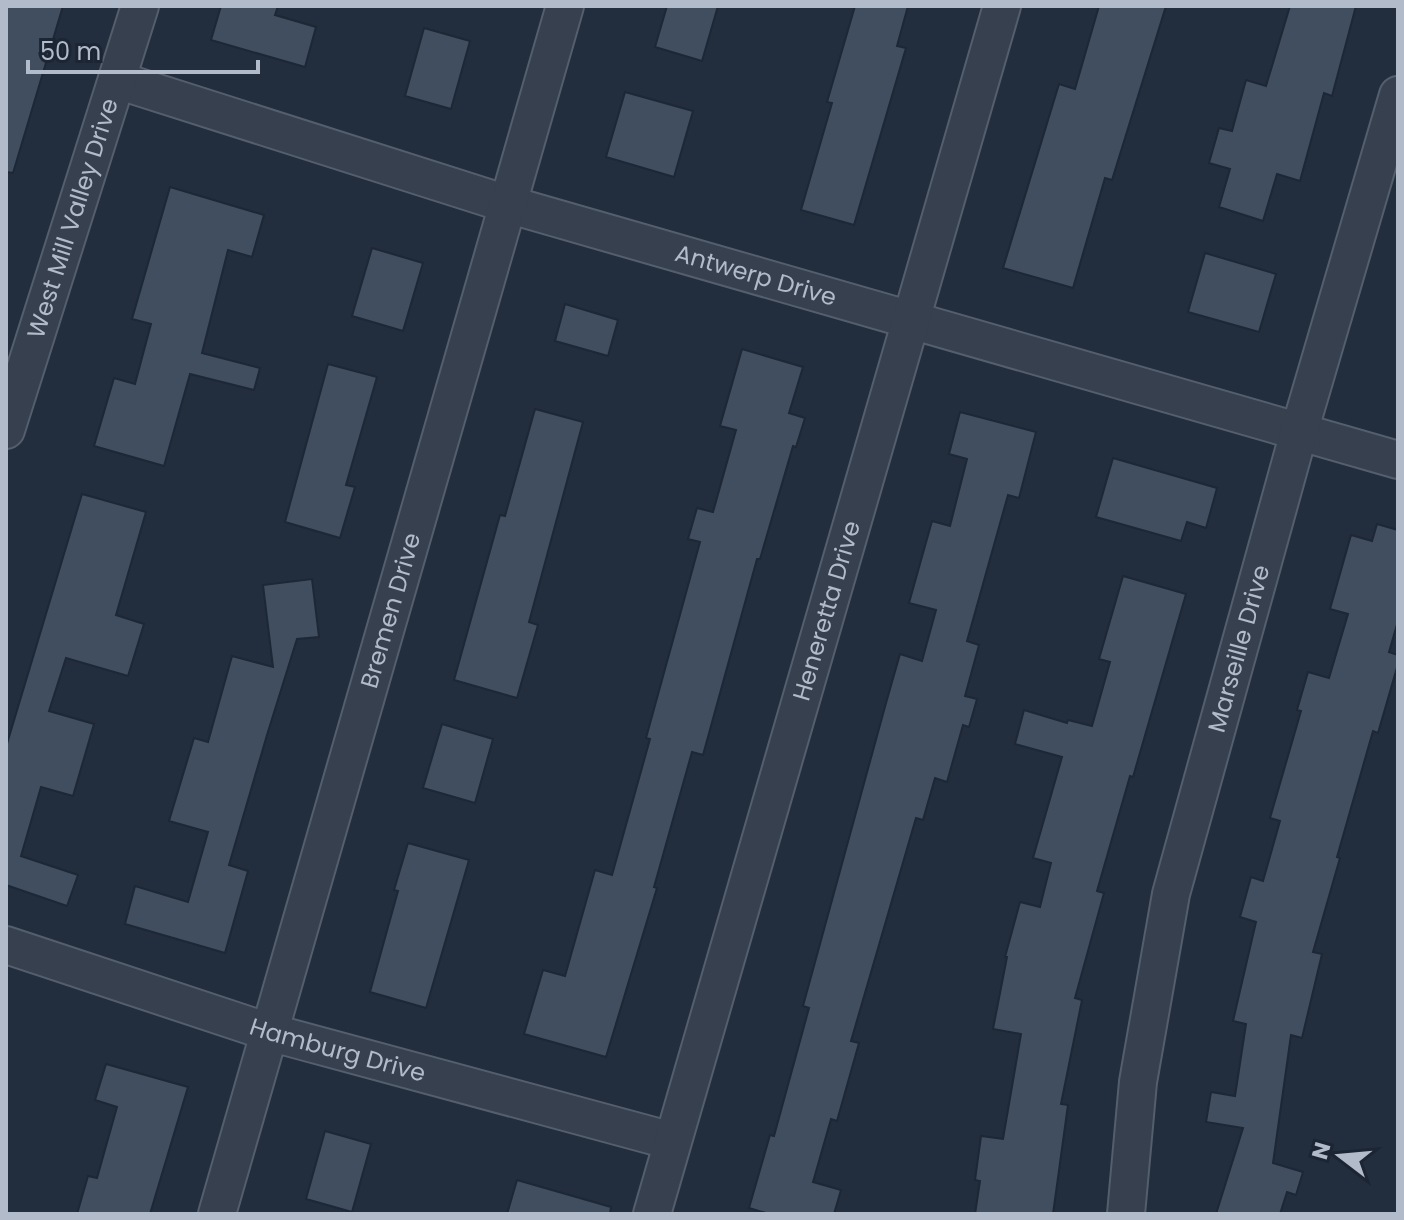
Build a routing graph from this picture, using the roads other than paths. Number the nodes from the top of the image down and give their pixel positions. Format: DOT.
graph roads {
  1 [pos="140,6"];
  2 [pos="565,6"];
  3 [pos="1002,6"];
  4 [pos="117,80"];
  5 [pos="1398,95"];
  6 [pos="507,204"];
  7 [pos="911,320"];
  8 [pos="6,430"];
  9 [pos="1299,432"];
  10 [pos="1398,460"];
  11 [pos="6,945"];
  12 [pos="269,1032"];
  13 [pos="672,1141"];
  14 [pos="217,1214"];
  15 [pos="652,1214"];
  16 [pos="1126,1214"];
  1 -- 4 [label="street, West Mill Valley Drive"];
  2 -- 6 [label="street, Bremen Drive"];
  3 -- 7 [label="street, Heneretta Drive"];
  4 -- 6 [label="street, Antwerp Drive"];
  4 -- 8 [label="street, West Mill Valley Drive"];
  5 -- 9 [label="street, Marseille Drive"];
  6 -- 7 [label="street, Antwerp Drive"];
  6 -- 12 [label="street, Bremen Drive"];
  7 -- 9 [label="street, Antwerp Drive"];
  7 -- 13 [label="street, Heneretta Drive"];
  9 -- 10 [label="street, Antwerp Drive"];
  9 -- 16 [label="street, Marseille Drive"];
  11 -- 12 [label="street, Hamburg Drive"];
  12 -- 13 [label="street, Hamburg Drive"];
  12 -- 14 [label="street, Bremen Drive"];
  13 -- 15 [label="street, Heneretta Drive"];
}
